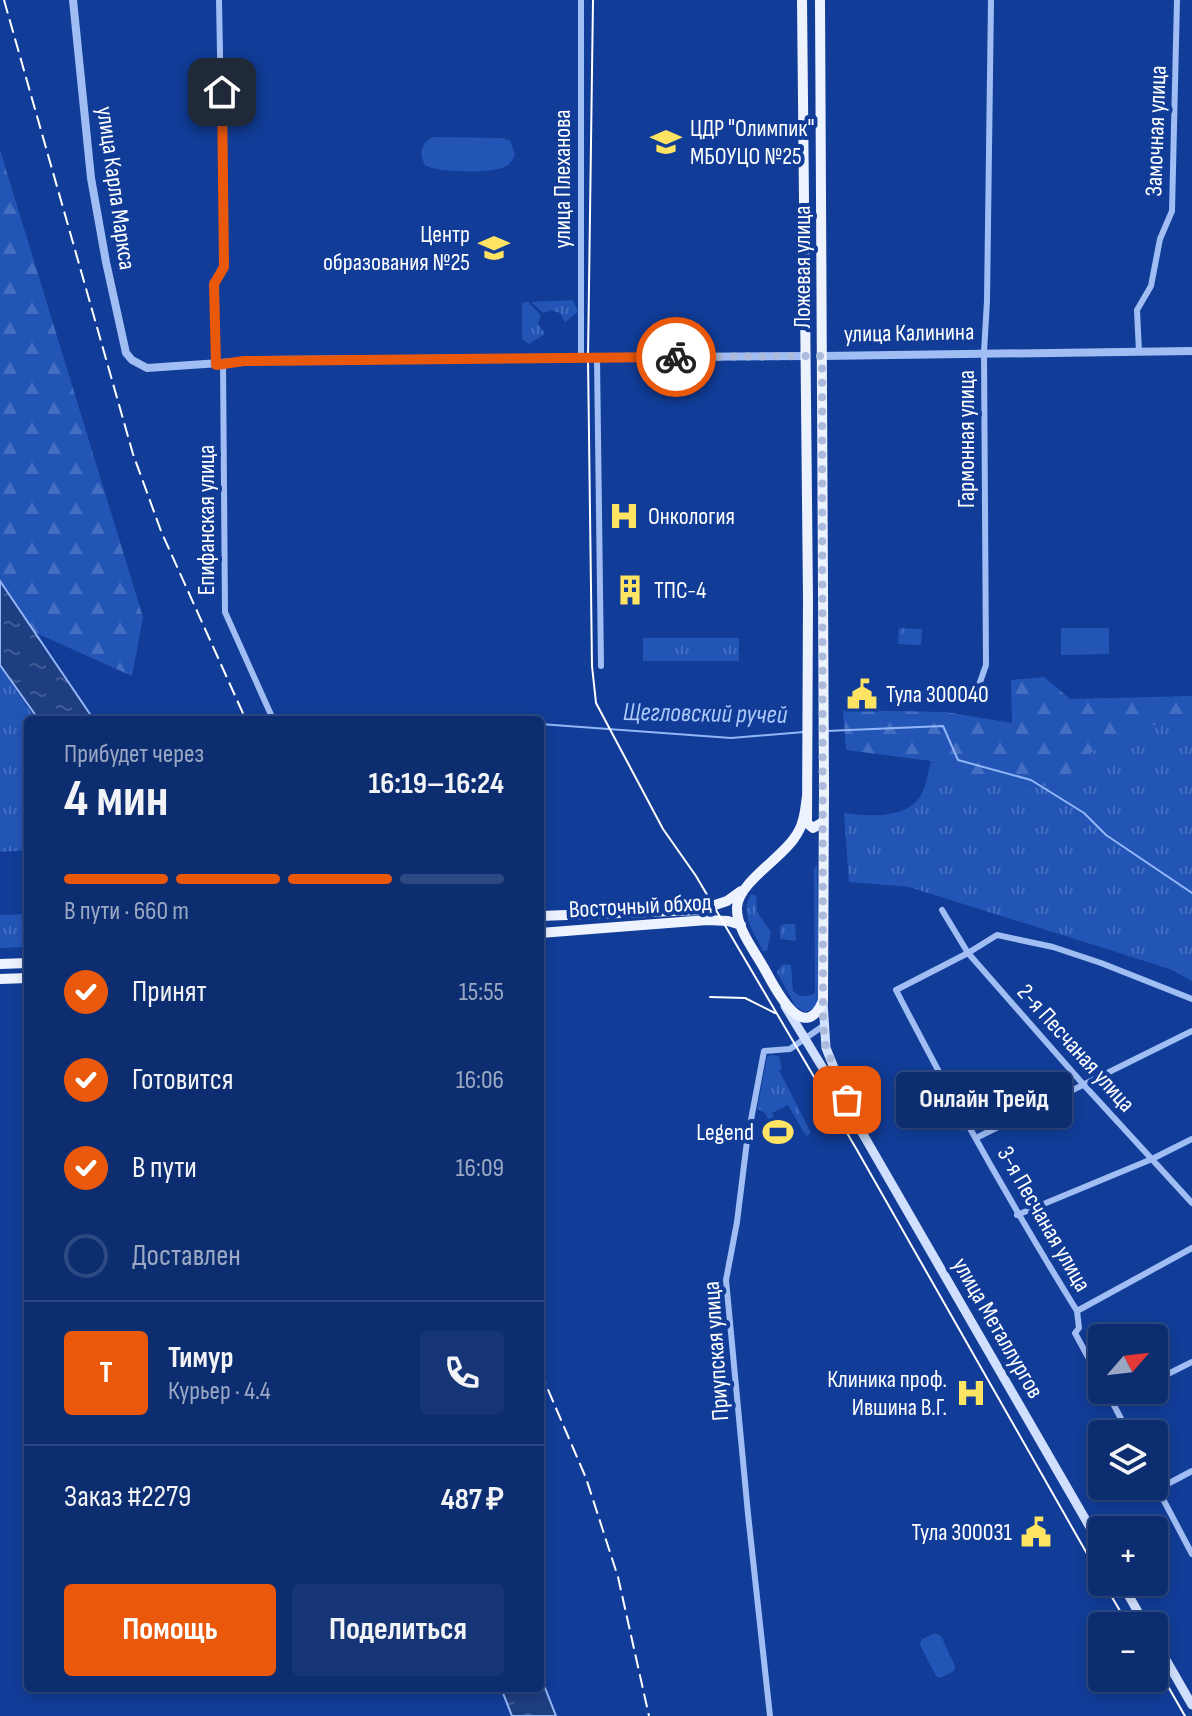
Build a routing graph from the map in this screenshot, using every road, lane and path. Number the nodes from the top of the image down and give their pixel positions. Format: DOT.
graph roads {
  1 [pos="73,0"];
  2 [pos="219,0"];
  3 [pos="581,0"];
  4 [pos="802,0"];
  5 [pos="820,0"];
  6 [pos="991,0"];
  7 [pos="1177,0"];
  8 [pos="1192,351"];
  9 [pos="984,352"];
  10 [pos="1139,352"];
  11 [pos="806,356"];
  12 [pos="822,356"];
  13 [pos="581,358"];
  14 [pos="597,358"];
  15 [pos="220,363"];
  16 [pos="147,368"];
  17 [pos="601,666"];
  18 [pos="979,685"];
  19 [pos="807,700"];
  20 [pos="824,701"];
  21 [pos="272,716"];
  22 [pos="807,796"];
  23 [pos="823,822"];
  24 [pos="746,887"];
  25 [pos="942,910"];
  26 [pos="544,916"];
  27 [pos="741,925"];
  28 [pos="544,933"];
  29 [pos="968,953"];
  30 [pos="24,963"];
  31 [pos="0,964"];
  32 [pos="24,978"];
  33 [pos="0,979"];
  34 [pos="1192,999"];
  35 [pos="823,1001"];
  36 [pos="783,1003"];
  37 [pos="823,1026"];
  38 [pos="1192,1031"];
  39 [pos="805,1040"];
  40 [pos="1083,1084"];
  41 [pos="860,1129"];
  42 [pos="976,1138"];
  43 [pos="1192,1139"];
  44 [pos="1152,1159"];
  45 [pos="1192,1203"];
  46 [pos="1017,1215"];
  47 [pos="1192,1248"];
  48 [pos="1077,1311"];
  49 [pos="1088,1357"];
  50 [pos="1192,1362"];
  51 [pos="1168,1374"];
  52 [pos="1192,1471"];
  53 [pos="1168,1481"];
  54 [pos="1163,1500"];
  55 [pos="1088,1524"];
  56 [pos="1192,1554"];
  57 [pos="1168,1663"];
  58 [pos="1192,1705"];
  59 [pos="770,1716"];
  1 -- 16 [label="street, улица Карла Маркса"];
  2 -- 15 [label="street, Епифанская улица"];
  3 -- 13 [label="street, улица Плеханова"];
  4 -- 11 [label="main road, Ложевая улица"];
  5 -- 12 [label="main road, Ложевая улица"];
  6 -- 9 [label="street, Гармонная улица"];
  7 -- 10 [label="street, Замочная улица"];
  8 -- 10 [label="street, улица Калинина"];
  9 -- 10 [label="street, улица Калинина"];
  9 -- 12 [label="street, улица Калинина"];
  9 -- 18 [label="street, Гармонная улица"];
  11 -- 12 [label="main road, улица Калинина"];
  11 -- 14 [label="street, улица Калинина"];
  11 -- 19 [label="main road, Ложевая улица"];
  12 -- 20 [label="main road, Ложевая улица"];
  13 -- 14 [label="street, улица Калинина"];
  13 -- 15 [label="street, улица Калинина"];
  14 -- 17 [label="street"];
  15 -- 16 [label="street, улица Калинина"];
  15 -- 21 [label="street, Епифанская улица"];
  19 -- 20 [label="main road"];
  19 -- 22 [label="main road, Ложевая улица"];
  20 -- 23 [label="main road, Ложевая улица"];
  22 -- 23 [label="main road, Ложевая улица"];
  22 -- 24 [label="main road, Ложевая улица"];
  23 -- 35 [label="main road, Ложевая улица"];
  24 -- 26 [label="main road, Восточный обход"];
  24 -- 27 [label="main road"];
  25 -- 29 [label="street, 2-я Песчаная улица"];
  27 -- 28 [label="main road, Восточный обход"];
  27 -- 36 [label="main road"];
  29 -- 34 [label="street"];
  29 -- 40 [label="street, 2-я Песчаная улица"];
  29 -- 42 [label="street, 3-я Песчаная улица"];
  30 -- 31 [label="main road"];
  32 -- 33 [label="main road"];
  35 -- 36 [label="main road"];
  35 -- 37 [label="main road, улица Металлургов"];
  36 -- 39 [label="main road, улица Металлургов"];
  37 -- 39 [label="street, Приупская улица"];
  37 -- 41 [label="main road, улица Металлургов"];
  38 -- 40 [label="street"];
  39 -- 41 [label="main road, улица Металлургов"];
  39 -- 59 [label="street, Приупская улица"];
  40 -- 42 [label="street"];
  40 -- 44 [label="street, 2-я Песчаная улица"];
  41 -- 55 [label="main road, улица Металлургов"];
  42 -- 46 [label="street, 3-я Песчаная улица"];
  43 -- 44 [label="street"];
  44 -- 45 [label="street, 2-я Песчаная улица"];
  44 -- 46 [label="street"];
  46 -- 48 [label="street, 3-я Песчаная улица"];
  47 -- 48 [label="street"];
  48 -- 49 [label="street, 3-я Песчаная улица"];
  50 -- 51 [label="street"];
  52 -- 53 [label="street"];
  54 -- 56 [label="street"];
  57 -- 58 [label="main road"];
}
